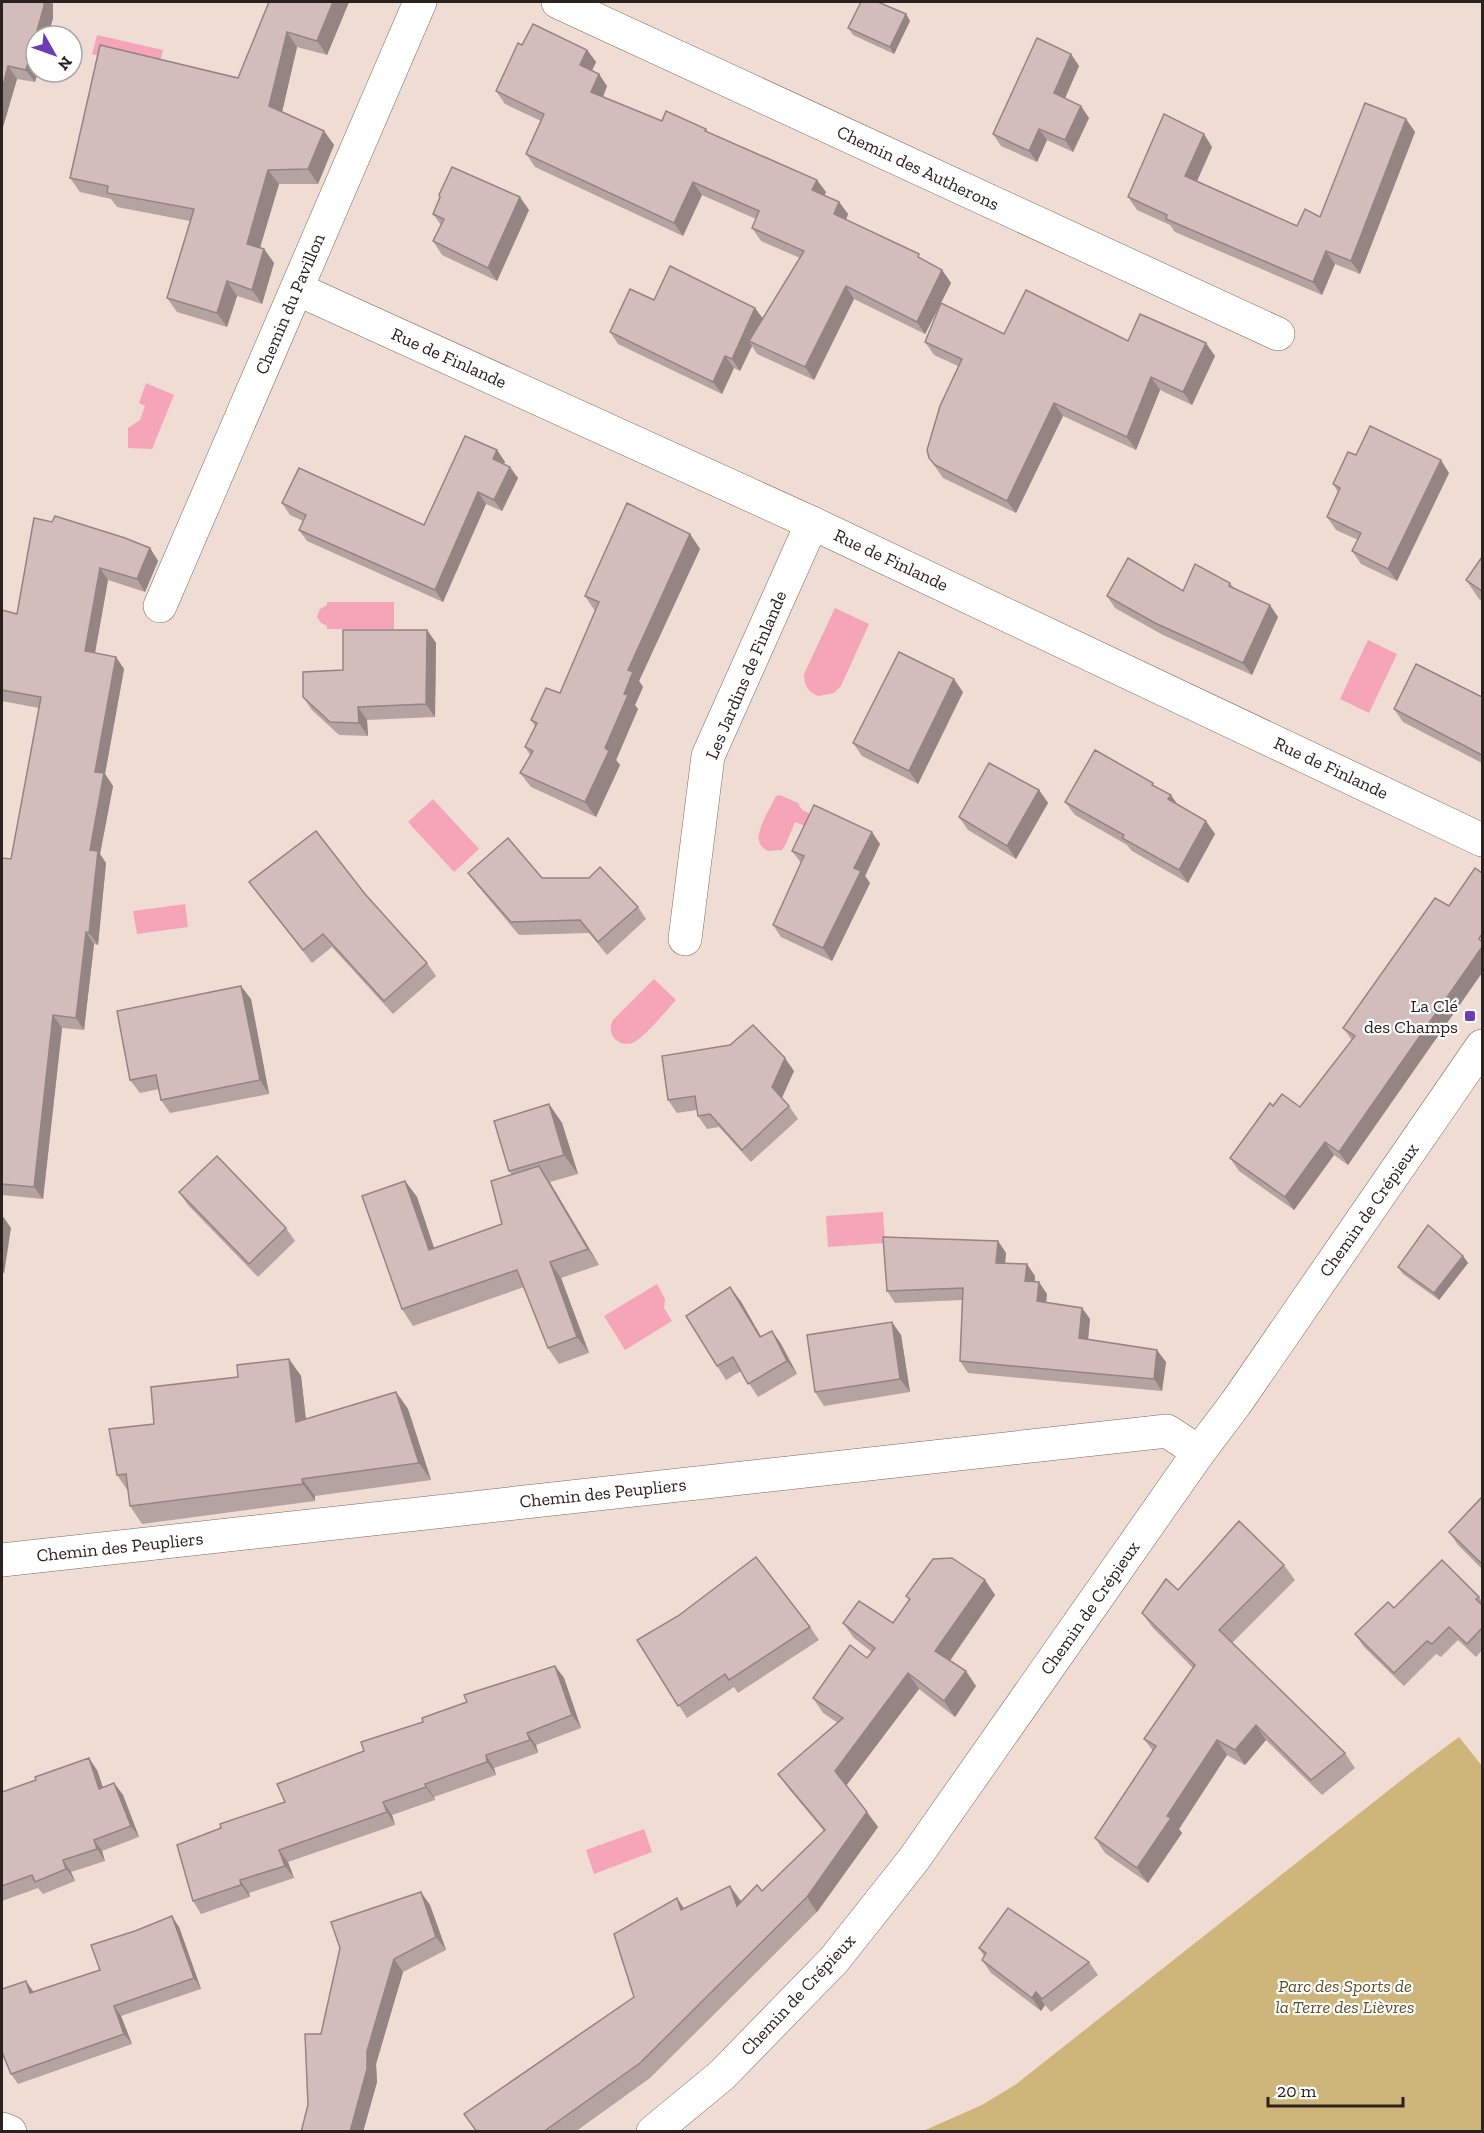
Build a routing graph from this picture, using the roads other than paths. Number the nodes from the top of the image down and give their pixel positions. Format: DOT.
graph roads {
  1 [pos="420,2"];
  2 [pos="558,2"];
  3 [pos="297,289"];
  4 [pos="1278,334"];
  5 [pos="812,523"];
  6 [pos="160,606"];
  7 [pos="1482,840"];
  8 [pos="685,939"];
  9 [pos="1482,1046"];
  10 [pos="1199,1452"];
  11 [pos="2,1560"];
  12 [pos="2,2129"];
  13 [pos="10,2132"];
  14 [pos="653,2132"];
  1 -- 3 [label="street, Chemin du Pavillon"];
  2 -- 4 [label="street, Chemin des Autherons"];
  3 -- 5 [label="street, Rue de Finlande"];
  3 -- 6 [label="street, Chemin du Pavillon"];
  5 -- 7 [label="street, Rue de Finlande"];
  5 -- 8 [label="street, Les Jardins de Finlande"];
  9 -- 10 [label="street, Chemin de Crépieux"];
  10 -- 11 [label="street, Chemin des Peupliers"];
  10 -- 14 [label="street, Chemin de Crépieux"];
  12 -- 13 [label="street"];
}
